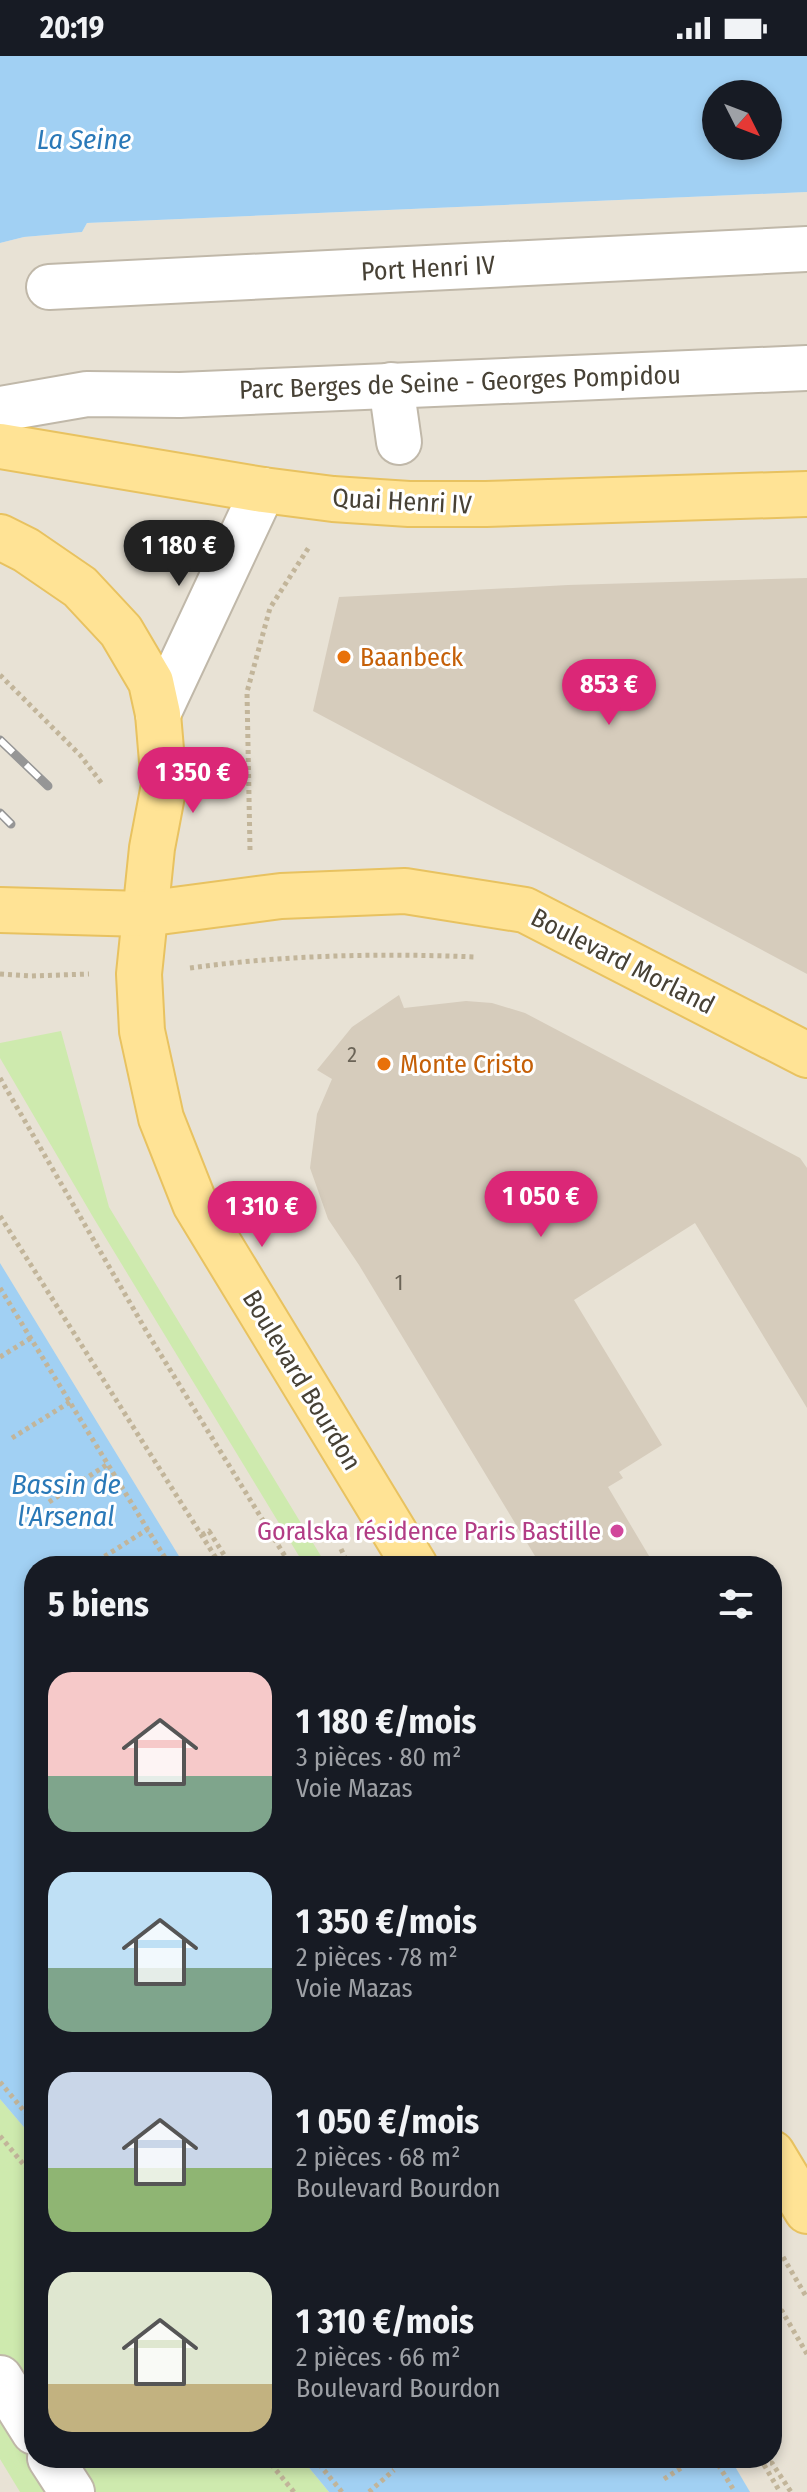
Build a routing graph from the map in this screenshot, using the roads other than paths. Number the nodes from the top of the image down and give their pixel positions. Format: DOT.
graph roads {
  1 [pos="807,249"];
  2 [pos="49,287"];
  3 [pos="807,368"];
  4 [pos="391,385"];
  5 [pos="0,409"];
  6 [pos="399,442"];
  7 [pos="0,446"];
  8 [pos="263,490"];
  9 [pos="807,494"];
  10 [pos="0,537"];
  11 [pos="158,714"];
  12 [pos="0,910"];
  13 [pos="144,914"];
  14 [pos="807,1055"];
  15 [pos="409,1556"];
  16 [pos="782,2170"];
  17 [pos="807,2211"];
  18 [pos="0,2378"];
  19 [pos="24,2416"];
  20 [pos="56,2468"];
  21 [pos="72,2492"];
  1 -- 2 [label="street, Port Henri IV"];
  3 -- 4 [label="street, Parc Berges de Seine - Georges Pompidou"];
  4 -- 5 [label="street, Parc Berges de Seine - Georges Pompidou"];
  4 -- 6 [label="street"];
  7 -- 8 [label="main road, Quai Henri IV"];
  8 -- 9 [label="main road, Quai Henri IV"];
  8 -- 11 [label="street"];
  10 -- 11 [label="main road, Boulevard Bourdon"];
  11 -- 13 [label="main road, Boulevard Bourdon"];
  12 -- 13 [label="main road, Boulevard Morland"];
  13 -- 14 [label="main road, Boulevard Morland"];
  13 -- 15 [label="main road, Boulevard Bourdon"];
  16 -- 17 [label="main road"];
  18 -- 19 [label="street"];
  20 -- 21 [label="street"];
}
